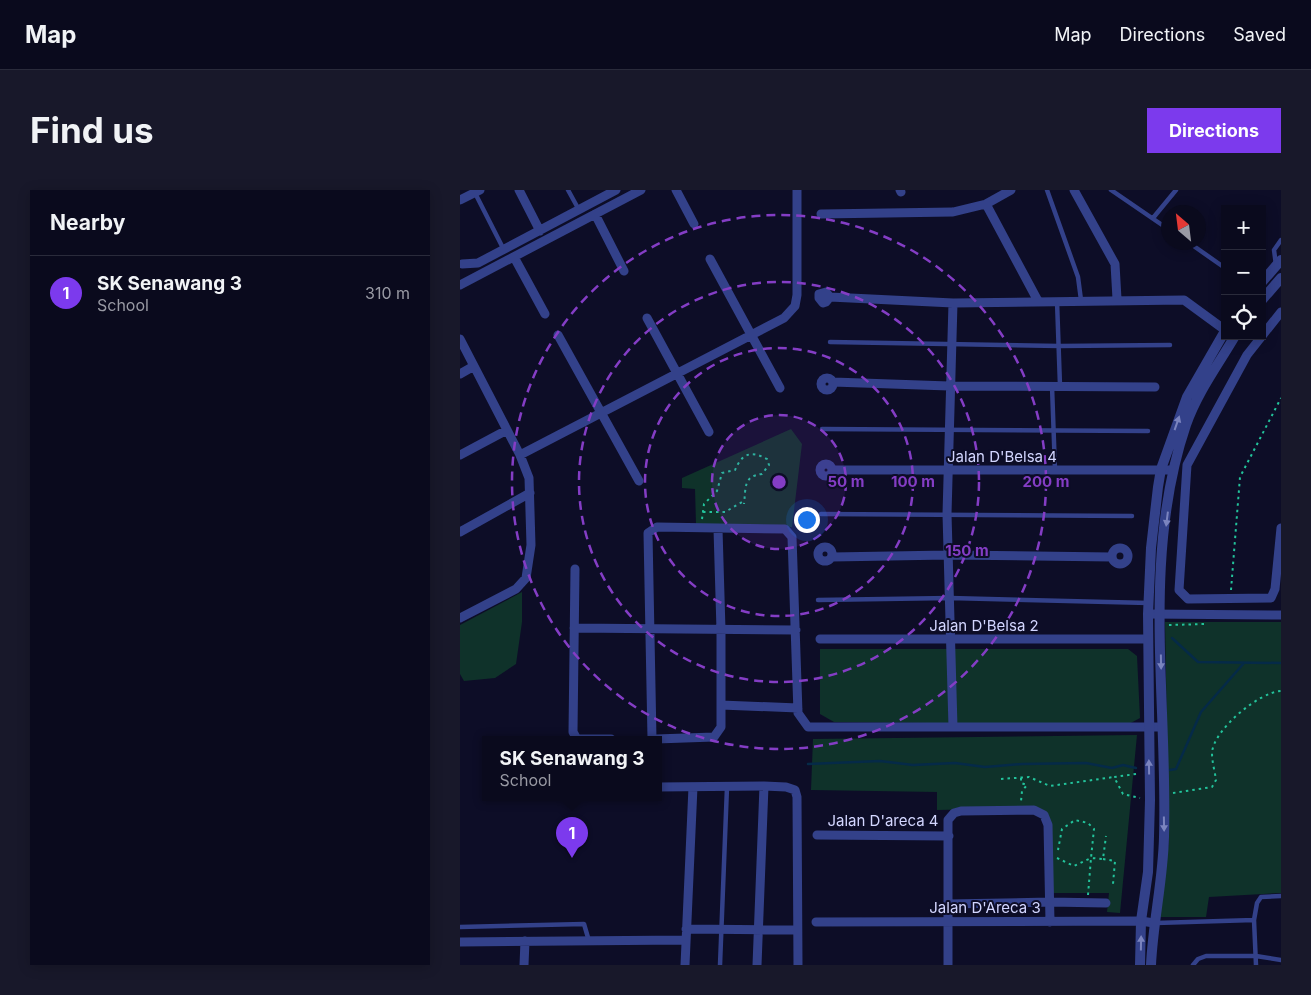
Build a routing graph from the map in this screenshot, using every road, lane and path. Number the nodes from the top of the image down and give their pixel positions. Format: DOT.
graph roads {
  1 [pos="519,190"];
  2 [pos="568,190"];
  3 [pos="641,190"];
  4 [pos="676,190"];
  5 [pos="797,190"];
  6 [pos="1011,190"];
  7 [pos="1048,190"];
  8 [pos="1074,190"];
  9 [pos="1111,190"];
  10 [pos="1176,190"];
  11 [pos="477,191"];
  12 [pos="614,191"];
  13 [pos="460,200"];
  14 [pos="986,204"];
  15 [pos="579,210"];
  16 [pos="594,214"];
  17 [pos="821,214"];
  18 [pos="1153,218"];
  19 [pos="694,224"];
  20 [pos="1161,224"];
  21 [pos="540,231"];
  22 [pos="1281,240"];
  23 [pos="504,250"];
  24 [pos="1199,250"];
  25 [pos="514,257"];
  26 [pos="710,259"];
  27 [pos="461,262"];
  28 [pos="1278,263"];
  29 [pos="1221,265"];
  30 [pos="624,271"];
  31 [pos="1266,277"];
  32 [pos="1281,278"];
  33 [pos="470,280"];
  34 [pos="460,285"];
  35 [pos="1266,295"];
  36 [pos="830,297"];
  37 [pos="1117,299"];
  38 [pos="1038,300"];
  39 [pos="1081,300"];
  40 [pos="1057,301"];
  41 [pos="953,303"];
  42 [pos="1281,312"];
  43 [pos="545,314"];
  44 [pos="647,318"];
  45 [pos="1221,328"];
  46 [pos="1266,331"];
  47 [pos="558,335"];
  48 [pos="751,335"];
  49 [pos="1221,338"];
  50 [pos="460,339"];
  51 [pos="1233,340"];
  52 [pos="1259,340"];
  53 [pos="830,342"];
  54 [pos="951,342"];
  55 [pos="1170,345"];
  56 [pos="1059,346"];
  57 [pos="474,366"];
  58 [pos="678,373"];
  59 [pos="460,374"];
  60 [pos="833,382"];
  61 [pos="949,386"];
  62 [pos="1056,386"];
  63 [pos="1155,387"];
  64 [pos="780,388"];
  65 [pos="1281,398"];
  66 [pos="600,414"];
  67 [pos="822,429"];
  68 [pos="950,429"];
  69 [pos="507,430"];
  70 [pos="1054,430"];
  71 [pos="1148,431"];
  72 [pos="709,432"];
  73 [pos="460,455"];
  74 [pos="520,455"];
  75 [pos="1161,469"];
  76 [pos="832,470"];
  77 [pos="949,470"];
  78 [pos="1172,470"];
  79 [pos="1055,471"];
  80 [pos="638,480"];
  81 [pos="530,493"];
  82 [pos="703,512"];
  83 [pos="821,514"];
  84 [pos="947,514"];
  85 [pos="1132,516"];
  86 [pos="1281,528"];
  87 [pos="701,529"];
  88 [pos="718,530"];
  89 [pos="460,532"];
  90 [pos="948,555"];
  91 [pos="832,557"];
  92 [pos="1112,557"];
  93 [pos="575,569"];
  94 [pos="950,598"];
  95 [pos="818,600"];
  96 [pos="1230,600"];
  97 [pos="1150,603"];
  98 [pos="1161,613"];
  99 [pos="1148,614"];
  100 [pos="1281,615"];
  101 [pos="460,618"];
  102 [pos="574,628"];
  103 [pos="649,630"];
  104 [pos="722,630"];
  105 [pos="796,630"];
  106 [pos="820,639"];
  107 [pos="951,640"];
  108 [pos="1148,640"];
  109 [pos="1281,691"];
  110 [pos="721,705"];
  111 [pos="798,708"];
  112 [pos="953,726"];
  113 [pos="1148,727"];
  114 [pos="1162,727"];
  115 [pos="574,736"];
  116 [pos="652,736"];
  117 [pos="662,739"];
  118 [pos="1136,774"];
  119 [pos="1114,777"];
  120 [pos="1021,778"];
  121 [pos="1001,779"];
  122 [pos="662,786"];
  123 [pos="764,786"];
  124 [pos="693,787"];
  125 [pos="727,787"];
  126 [pos="1163,794"];
  127 [pos="1150,800"];
  128 [pos="1020,810"];
  129 [pos="817,835"];
  130 [pos="949,836"];
  131 [pos="1106,836"];
  132 [pos="1091,858"];
  133 [pos="1103,859"];
  134 [pos="1113,884"];
  135 [pos="1281,896"];
  136 [pos="1050,902"];
  137 [pos="1087,902"];
  138 [pos="1106,903"];
  139 [pos="948,904"];
  140 [pos="1254,920"];
  141 [pos="948,921"];
  142 [pos="1141,921"];
  143 [pos="816,922"];
  144 [pos="1050,922"];
  145 [pos="1154,922"];
  146 [pos="460,927"];
  147 [pos="686,929"];
  148 [pos="720,930"];
  149 [pos="758,930"];
  150 [pos="797,930"];
  151 [pos="686,940"];
  152 [pos="525,941"];
  153 [pos="589,941"];
  154 [pos="460,942"];
  155 [pos="1256,956"];
  156 [pos="1281,960"];
  157 [pos="524,965"];
  158 [pos="685,965"];
  159 [pos="720,965"];
  160 [pos="757,965"];
  161 [pos="798,965"];
  162 [pos="948,965"];
  163 [pos="1140,965"];
  164 [pos="1151,965"];
  165 [pos="1193,965"];
  166 [pos="1256,965"];
  1 -- 21 [label="street"];
  2 -- 15 [label="lane"];
  3 -- 16 [label="street"];
  4 -- 19 [label="street"];
  5 -- 48 [label="street"];
  6 -- 14 [label="street"];
  7 -- 39 [label="lane"];
  8 -- 37 [label="street"];
  9 -- 18 [label="lane"];
  10 -- 18 [label="lane"];
  11 -- 13 [label="street"];
  11 -- 23 [label="lane"];
  12 -- 15 [label="street"];
  14 -- 17 [label="street"];
  14 -- 38 [label="street"];
  15 -- 21 [label="street"];
  16 -- 25 [label="street"];
  16 -- 30 [label="street"];
  18 -- 20 [label="lane"];
  21 -- 23 [label="street"];
  22 -- 28 [label="lane"];
  23 -- 27 [label="street"];
  24 -- 29 [label="lane"];
  25 -- 33 [label="street"];
  25 -- 43 [label="street"];
  26 -- 48 [label="street"];
  27 -- 33 [label="street"];
  28 -- 31 [label="street"];
  32 -- 35 [label="street"];
  33 -- 34 [label="street"];
  36 -- 41 [label="street"];
  37 -- 39 [label="street"];
  37 -- 45 [label="street"];
  38 -- 40 [label="street"];
  38 -- 41 [label="street"];
  39 -- 40 [label="street"];
  40 -- 56 [label="lane"];
  41 -- 54 [label="street"];
  42 -- 46 [label="street"];
  44 -- 58 [label="street"];
  47 -- 66 [label="street"];
  48 -- 58 [label="street"];
  48 -- 64 [label="street"];
  75 -- 49 [label="street, one-way"];
  50 -- 57 [label="street"];
  51 -- 78 [label="street"];
  52 -- 96 [label="street"];
  53 -- 54 [label="lane"];
  54 -- 56 [label="lane"];
  54 -- 61 [label="street"];
  55 -- 56 [label="lane"];
  56 -- 62 [label="lane"];
  57 -- 59 [label="street"];
  57 -- 69 [label="street"];
  58 -- 66 [label="street"];
  58 -- 72 [label="street"];
  60 -- 61 [label="street"];
  61 -- 62 [label="street"];
  61 -- 68 [label="street"];
  62 -- 63 [label="street"];
  62 -- 70 [label="lane"];
  65 -- 96 [label="path"];
  66 -- 74 [label="street"];
  66 -- 80 [label="street"];
  67 -- 68 [label="lane"];
  68 -- 70 [label="lane"];
  68 -- 77 [label="street"];
  69 -- 73 [label="street"];
  69 -- 74 [label="street"];
  70 -- 71 [label="lane"];
  70 -- 79 [label="lane"];
  74 -- 81 [label="street"];
  75 -- 78 [label="street, Jalan D'Belsa 4"];
  75 -- 79 [label="street, Jalan D'Belsa 4"];
  75 -- 97 [label="street"];
  76 -- 77 [label="street, Jalan D'Belsa 4"];
  77 -- 79 [label="street, Jalan D'Belsa 4"];
  77 -- 84 [label="street"];
  78 -- 98 [label="street, one-way"];
  81 -- 89 [label="street"];
  81 -- 101 [label="street"];
  82 -- 82 [label="path"];
  82 -- 87 [label="path"];
  83 -- 84 [label="lane"];
  84 -- 85 [label="lane"];
  84 -- 90 [label="street"];
  86 -- 96 [label="street"];
  87 -- 88 [label="street"];
  87 -- 103 [label="street"];
  88 -- 104 [label="street"];
  88 -- 105 [label="street"];
  90 -- 91 [label="street"];
  90 -- 92 [label="street"];
  90 -- 94 [label="street"];
  93 -- 102 [label="street"];
  94 -- 95 [label="lane"];
  94 -- 97 [label="lane"];
  94 -- 107 [label="street"];
  97 -- 99 [label="street"];
  98 -- 99 [label="street"];
  98 -- 100 [label="street"];
  98 -- 114 [label="street, one-way"];
  99 -- 108 [label="street"];
  102 -- 103 [label="street"];
  102 -- 115 [label="street"];
  103 -- 104 [label="street"];
  103 -- 116 [label="street"];
  104 -- 105 [label="street"];
  104 -- 110 [label="street"];
  105 -- 111 [label="street"];
  106 -- 107 [label="street, Jalan D'Belsa 2"];
  107 -- 108 [label="street, Jalan D'Belsa 2"];
  107 -- 112 [label="street"];
  108 -- 113 [label="street"];
  109 -- 126 [label="path"];
  110 -- 111 [label="street"];
  110 -- 117 [label="street"];
  111 -- 112 [label="street"];
  112 -- 113 [label="street"];
  113 -- 114 [label="street"];
  127 -- 113 [label="street, one-way"];
  114 -- 126 [label="street"];
  118 -- 119 [label="path"];
  119 -- 120 [label="path"];
  119 -- 127 [label="path"];
  120 -- 121 [label="path"];
  120 -- 128 [label="path"];
  122 -- 124 [label="street"];
  123 -- 125 [label="street"];
  123 -- 149 [label="street"];
  123 -- 150 [label="street"];
  124 -- 125 [label="street"];
  124 -- 147 [label="street"];
  125 -- 148 [label="lane"];
  126 -- 145 [label="street, one-way"];
  127 -- 142 [label="street"];
  128 -- 130 [label="street"];
  128 -- 136 [label="street"];
  129 -- 130 [label="street, Jalan D'areca 4"];
  130 -- 139 [label="street"];
  131 -- 133 [label="path"];
  132 -- 132 [label="path"];
  132 -- 133 [label="path"];
  132 -- 137 [label="path"];
  133 -- 134 [label="path"];
  135 -- 140 [label="lane"];
  136 -- 137 [label="street"];
  136 -- 139 [label="street"];
  136 -- 144 [label="street"];
  137 -- 138 [label="street"];
  139 -- 141 [label="street"];
  140 -- 145 [label="lane"];
  140 -- 155 [label="lane"];
  141 -- 143 [label="street, Jalan D'Areca 3"];
  141 -- 144 [label="street, Jalan D'Areca 3"];
  141 -- 162 [label="street"];
  142 -- 144 [label="street, Jalan D'Areca 3"];
  142 -- 145 [label="street, Jalan D'Areca 3"];
  163 -- 142 [label="street, one-way"];
  145 -- 164 [label="street"];
  146 -- 153 [label="lane"];
  147 -- 148 [label="street"];
  147 -- 151 [label="street"];
  148 -- 149 [label="street"];
  148 -- 159 [label="lane"];
  149 -- 150 [label="street"];
  149 -- 160 [label="street"];
  150 -- 161 [label="street"];
  151 -- 153 [label="street"];
  151 -- 158 [label="street"];
  152 -- 153 [label="street"];
  152 -- 154 [label="street"];
  152 -- 157 [label="street"];
  155 -- 156 [label="lane"];
  155 -- 165 [label="lane"];
  155 -- 166 [label="lane"];
}
